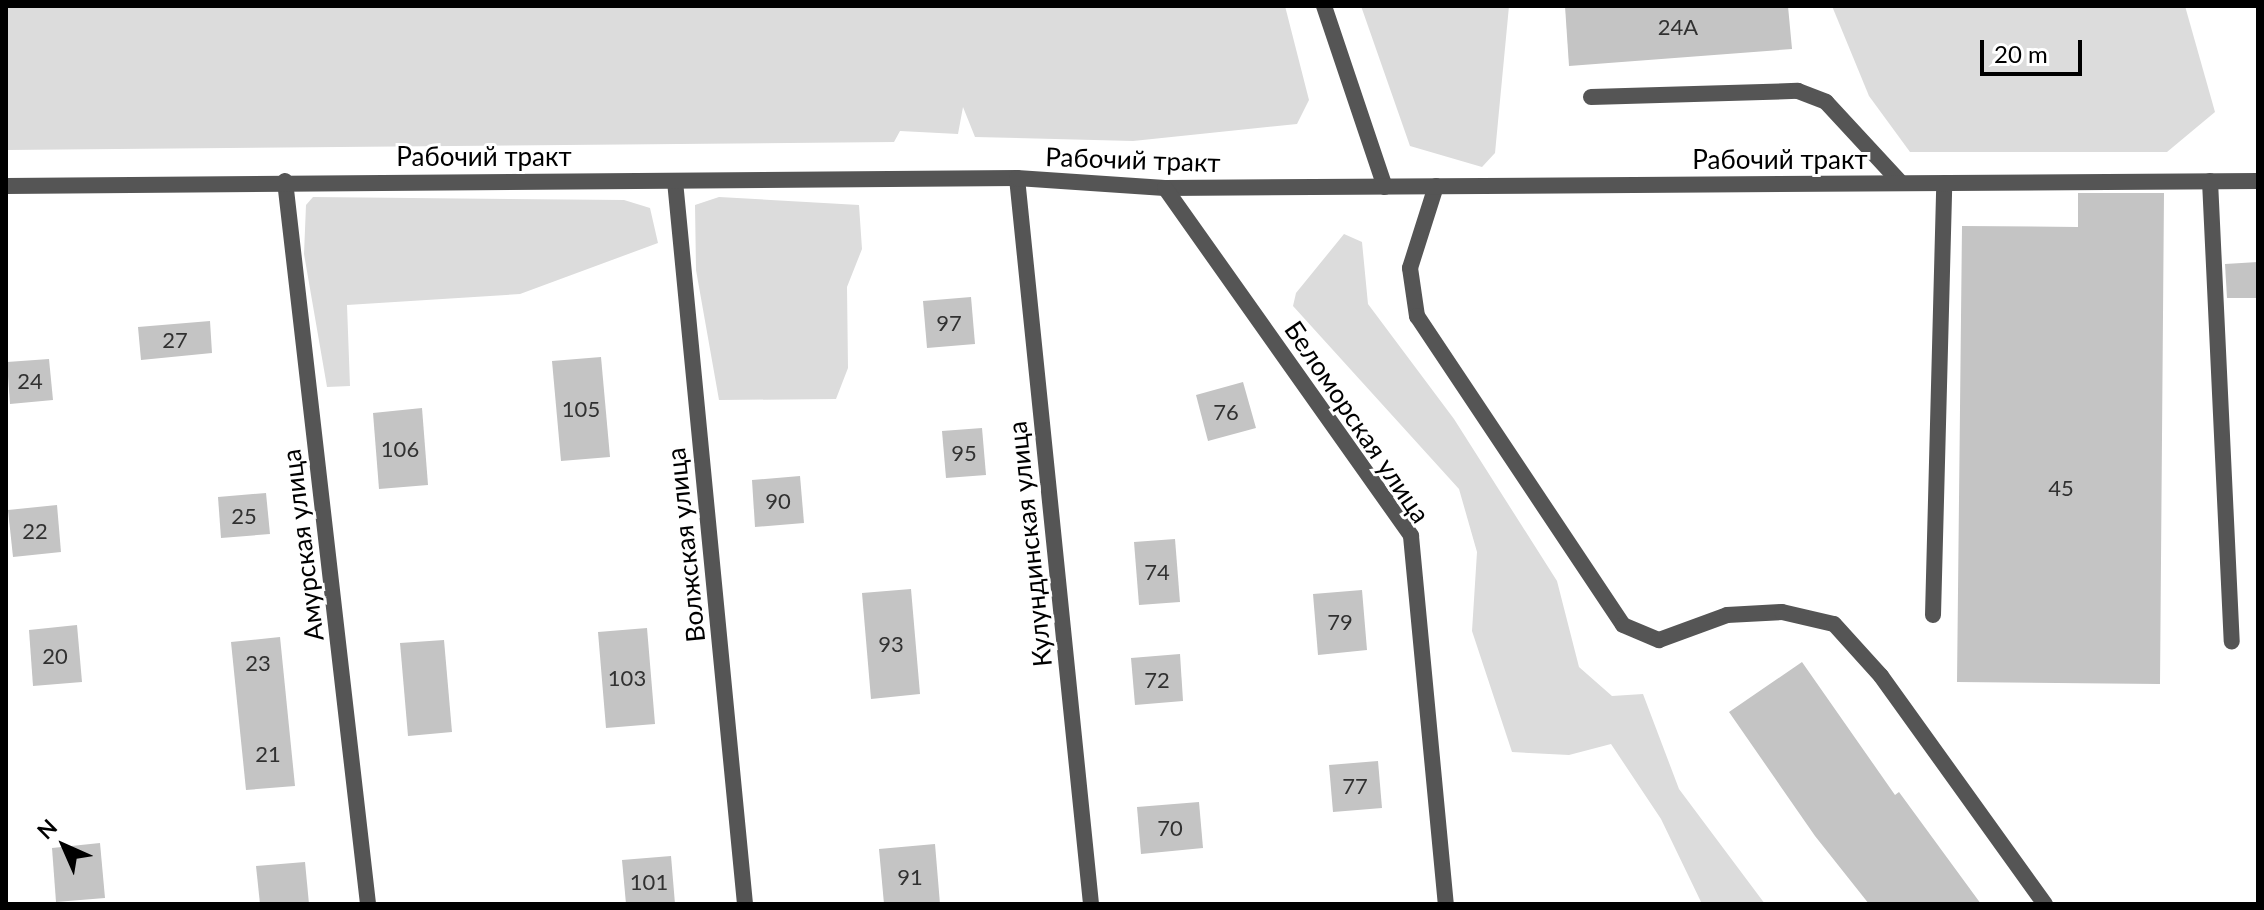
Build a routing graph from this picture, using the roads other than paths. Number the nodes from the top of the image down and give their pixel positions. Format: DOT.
graph roads {
  1 [pos="1324,6"];
  2 [pos="1591,97"];
  3 [pos="1017,178"];
  4 [pos="285,181"];
  5 [pos="675,181"];
  6 [pos="2210,181"];
  7 [pos="2258,181"];
  8 [pos="1901,183"];
  9 [pos="1944,183"];
  10 [pos="6,186"];
  11 [pos="1436,186"];
  12 [pos="1385,187"];
  13 [pos="1165,188"];
  14 [pos="1933,615"];
  15 [pos="2232,641"];
  16 [pos="368,904"];
  17 [pos="745,904"];
  18 [pos="1091,904"];
  19 [pos="1446,904"];
  20 [pos="2045,904"];
  1 -- 12 [label="street"];
  2 -- 8 [label="street"];
  3 -- 5 [label="street, Рабочий тракт"];
  3 -- 13 [label="street, Рабочий тракт"];
  3 -- 18 [label="street, Кулундинская улица"];
  4 -- 5 [label="street, Рабочий тракт"];
  4 -- 10 [label="street, Рабочий тракт"];
  4 -- 16 [label="street, Амурская улица"];
  5 -- 17 [label="street, Волжская улица"];
  6 -- 7 [label="street, Рабочий тракт"];
  6 -- 9 [label="street, Рабочий тракт"];
  6 -- 15 [label="street"];
  8 -- 9 [label="street, Рабочий тракт"];
  8 -- 11 [label="street, Рабочий тракт"];
  9 -- 14 [label="street"];
  11 -- 12 [label="street, Рабочий тракт"];
  11 -- 20 [label="street"];
  12 -- 13 [label="street, Рабочий тракт"];
  13 -- 19 [label="street, Беломорская улица"];
}
